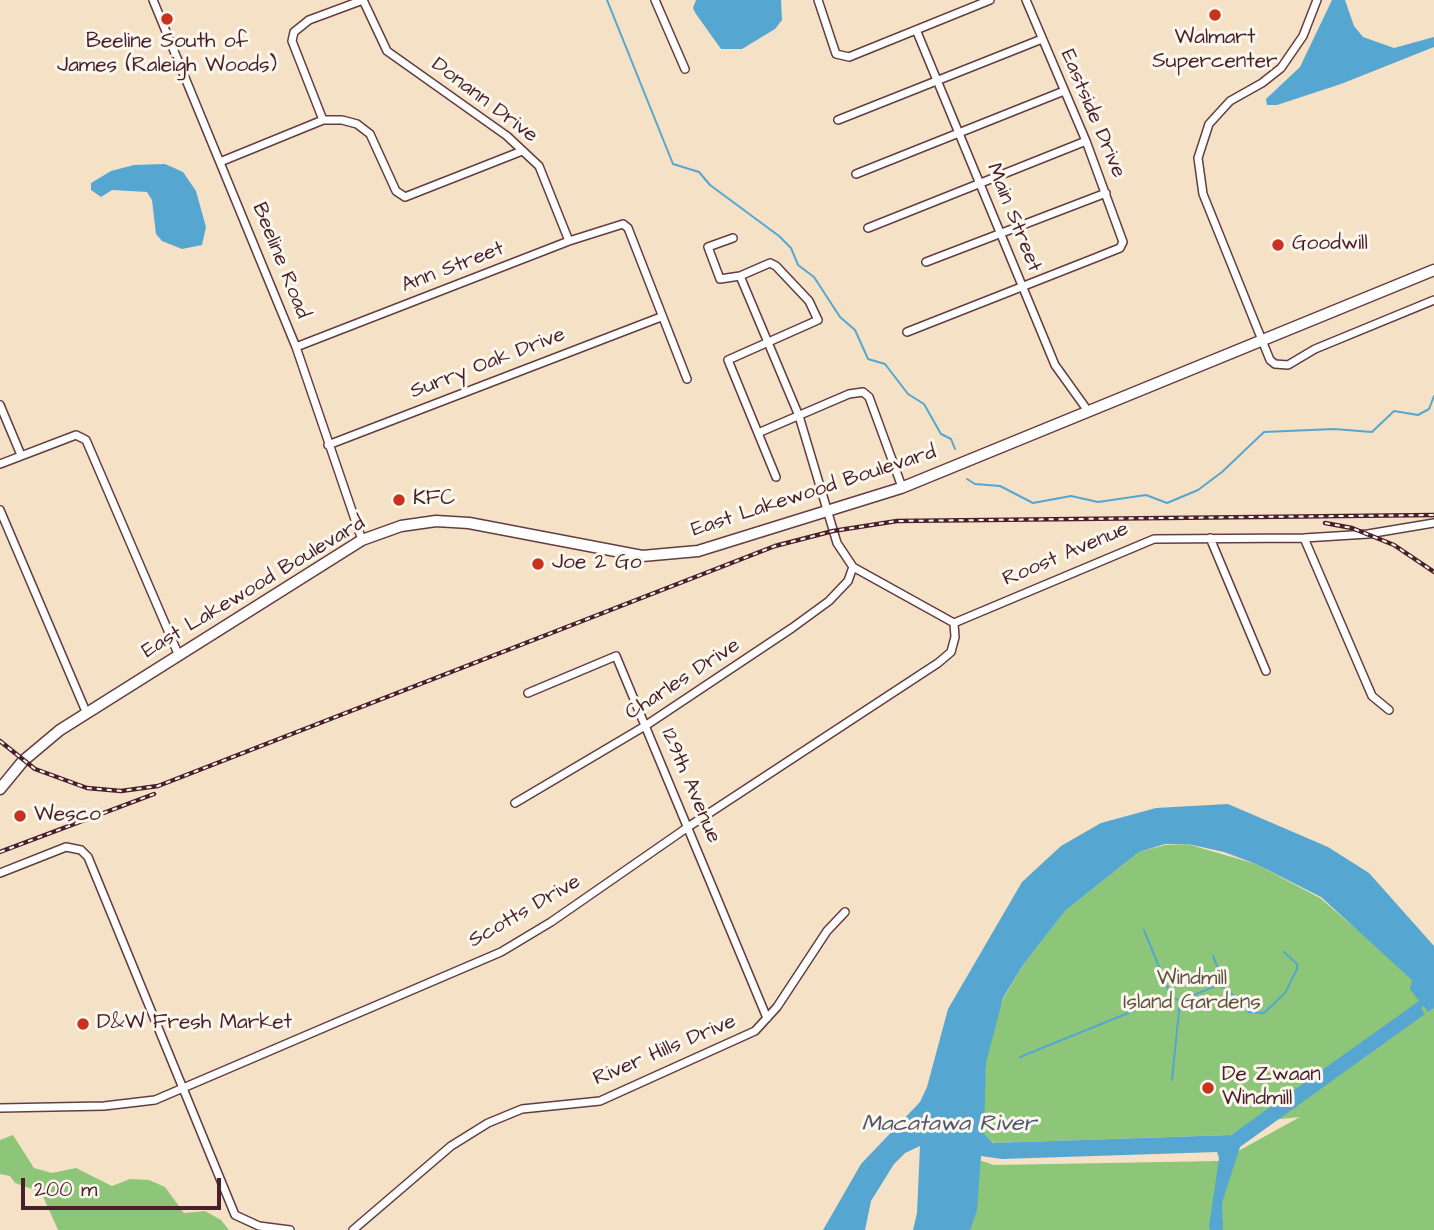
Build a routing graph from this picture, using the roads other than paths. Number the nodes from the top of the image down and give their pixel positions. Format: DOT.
graph roads {
  1 [pos="153,0"];
  2 [pos="363,0"];
  3 [pos="655,0"];
  4 [pos="831,0"];
  5 [pos="990,0"];
  6 [pos="1026,0"];
  7 [pos="1317,0"];
  8 [pos="819,2"];
  9 [pos="918,32"];
  10 [pos="1042,39"];
  11 [pos="685,69"];
  12 [pos="938,82"];
  13 [pos="1064,91"];
  14 [pos="323,120"];
  15 [pos="838,120"];
  16 [pos="960,133"];
  17 [pos="1086,141"];
  18 [pos="522,151"];
  19 [pos="220,162"];
  20 [pos="856,174"];
  21 [pos="981,183"];
  22 [pos="1106,193"];
  23 [pos="868,228"];
  24 [pos="1001,235"];
  25 [pos="733,238"];
  26 [pos="569,241"];
  27 [pos="926,262"];
  28 [pos="1434,270"];
  29 [pos="740,276"];
  30 [pos="1022,286"];
  31 [pos="1434,300"];
  32 [pos="661,317"];
  33 [pos="907,332"];
  34 [pos="1263,341"];
  35 [pos="770,342"];
  36 [pos="296,347"];
  37 [pos="687,379"];
  38 [pos="0,405"];
  39 [pos="1088,411"];
  40 [pos="799,416"];
  41 [pos="758,433"];
  42 [pos="328,445"];
  43 [pos="21,455"];
  44 [pos="0,464"];
  45 [pos="776,477"];
  46 [pos="902,488"];
  47 [pos="0,510"];
  48 [pos="828,512"];
  49 [pos="1434,523"];
  50 [pos="1210,538"];
  51 [pos="1304,538"];
  52 [pos="362,540"];
  53 [pos="853,567"];
  54 [pos="954,623"];
  55 [pos="179,656"];
  56 [pos="1266,671"];
  57 [pos="528,693"];
  58 [pos="1389,710"];
  59 [pos="87,714"];
  60 [pos="645,726"];
  61 [pos="0,789"];
  62 [pos="515,803"];
  63 [pos="688,827"];
  64 [pos="0,873"];
  65 [pos="845,912"];
  66 [pos="767,1018"];
  67 [pos="184,1088"];
  68 [pos="0,1108"];
  69 [pos="290,1230"];
  70 [pos="353,1230"];
  1 -- 19 [label="street, Beeline Road"];
  2 -- 14 [label="street"];
  2 -- 18 [label="street, Donann Drive"];
  3 -- 11 [label="street"];
  4 -- 8 [label="street"];
  5 -- 9 [label="street"];
  6 -- 10 [label="street, Eastside Drive"];
  7 -- 34 [label="street"];
  8 -- 9 [label="street"];
  9 -- 12 [label="street, Main Street"];
  10 -- 12 [label="street"];
  10 -- 13 [label="street, Eastside Drive"];
  12 -- 15 [label="street"];
  12 -- 16 [label="street, Main Street"];
  13 -- 16 [label="street"];
  13 -- 17 [label="street, Eastside Drive"];
  14 -- 18 [label="street"];
  14 -- 19 [label="street"];
  16 -- 20 [label="street"];
  16 -- 21 [label="street, Main Street"];
  17 -- 21 [label="street"];
  17 -- 22 [label="street, Eastside Drive"];
  18 -- 26 [label="street, Donann Drive"];
  19 -- 36 [label="street, Beeline Road"];
  21 -- 23 [label="street"];
  21 -- 24 [label="street, Main Street"];
  22 -- 24 [label="street"];
  22 -- 30 [label="street, Eastside Drive"];
  24 -- 27 [label="street"];
  24 -- 30 [label="street, Main Street"];
  25 -- 29 [label="street"];
  26 -- 32 [label="street, Ann Street"];
  26 -- 36 [label="street, Ann Street"];
  28 -- 34 [label="main road, East Lakewood Boulevard"];
  29 -- 35 [label="street"];
  29 -- 35 [label="street"];
  30 -- 33 [label="street"];
  30 -- 39 [label="street, Main Street"];
  31 -- 34 [label="street"];
  32 -- 37 [label="street"];
  32 -- 42 [label="street, Surry Oak Drive"];
  34 -- 39 [label="main road, East Lakewood Boulevard"];
  35 -- 40 [label="street"];
  35 -- 41 [label="street"];
  36 -- 42 [label="street, Beeline Road"];
  38 -- 43 [label="street"];
  39 -- 46 [label="main road, East Lakewood Boulevard"];
  40 -- 41 [label="street"];
  40 -- 46 [label="street"];
  40 -- 48 [label="street"];
  41 -- 45 [label="street"];
  42 -- 52 [label="street, Beeline Road"];
  43 -- 44 [label="street"];
  43 -- 55 [label="street"];
  46 -- 48 [label="main road, East Lakewood Boulevard"];
  47 -- 59 [label="street"];
  48 -- 52 [label="main road, East Lakewood Boulevard"];
  48 -- 53 [label="street"];
  49 -- 51 [label="street, Roost Avenue"];
  50 -- 51 [label="street, Roost Avenue"];
  50 -- 54 [label="street, Roost Avenue"];
  50 -- 56 [label="street"];
  51 -- 58 [label="street"];
  52 -- 55 [label="main road, East Lakewood Boulevard"];
  53 -- 54 [label="street"];
  53 -- 60 [label="street, Charles Drive"];
  54 -- 63 [label="street, Scotts Drive"];
  55 -- 59 [label="main road, East Lakewood Boulevard"];
  57 -- 60 [label="street, 129th Avenue"];
  59 -- 61 [label="main road, East Lakewood Boulevard"];
  60 -- 62 [label="street, Charles Drive"];
  60 -- 63 [label="street, 129th Avenue"];
  63 -- 66 [label="street, 129th Avenue"];
  63 -- 67 [label="street, Scotts Drive"];
  64 -- 67 [label="street"];
  65 -- 66 [label="street, River Hills Drive"];
  66 -- 70 [label="street, River Hills Drive"];
  67 -- 68 [label="street, Scotts Drive"];
  67 -- 69 [label="street"];
}
